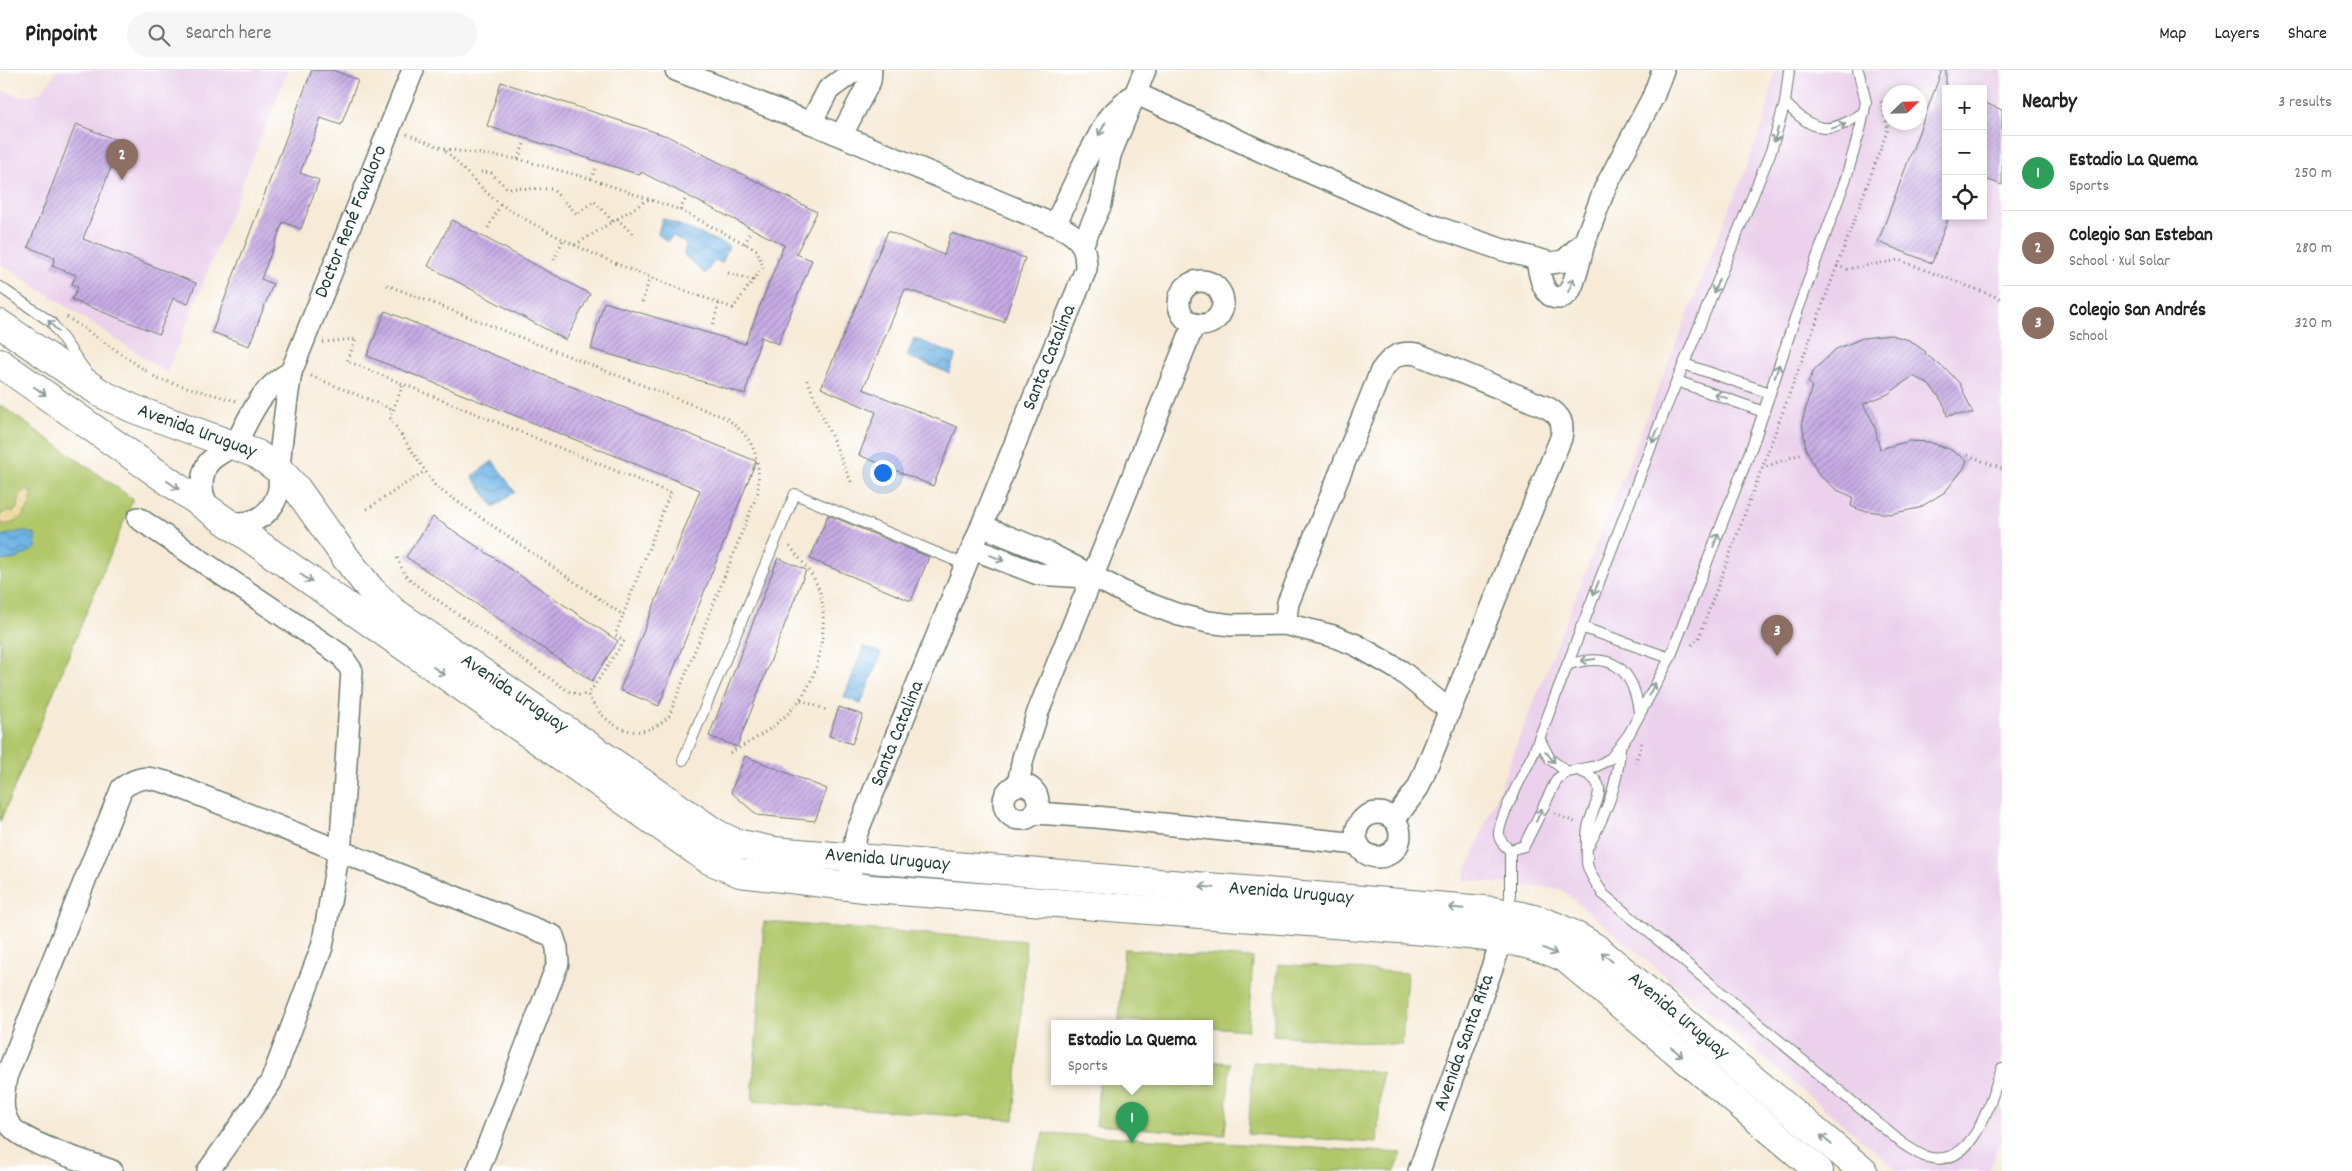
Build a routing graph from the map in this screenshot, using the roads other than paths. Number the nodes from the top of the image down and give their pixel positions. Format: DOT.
graph roads {
  1 [pos="413,70"];
  2 [pos="676,70"];
  3 [pos="855,70"];
  4 [pos="871,70"];
  5 [pos="1144,70"];
  6 [pos="1663,70"];
  7 [pos="1789,70"];
  8 [pos="1858,70"];
  9 [pos="1135,93"];
  10 [pos="1785,103"];
  11 [pos="1864,112"];
  12 [pos="811,123"];
  13 [pos="841,136"];
  14 [pos="1055,225"];
  15 [pos="1585,241"];
  16 [pos="1083,243"];
  17 [pos="1537,261"];
  18 [pos="0,288"];
  19 [pos="0,324"];
  20 [pos="1194,324"];
  21 [pos="0,363"];
  22 [pos="1684,364"];
  23 [pos="292,370"];
  24 [pos="1677,381"];
  25 [pos="1770,393"];
  26 [pos="102,394"];
  27 [pos="1764,412"];
  28 [pos="235,445"];
  29 [pos="278,470"];
  30 [pos="218,517"];
  31 [pos="138,518"];
  32 [pos="982,526"];
  33 [pos="970,557"];
  34 [pos="1092,577"];
  35 [pos="1285,624"];
  36 [pos="1581,627"];
  37 [pos="1670,658"];
  38 [pos="1567,665"];
  39 [pos="1449,710"];
  40 [pos="1639,712"];
  41 [pos="1539,738"];
  42 [pos="1620,748"];
  43 [pos="683,760"];
  44 [pos="1578,770"];
  45 [pos="1567,772"];
  46 [pos="1018,785"];
  47 [pos="1035,813"];
  48 [pos="1394,820"];
  49 [pos="1358,844"];
  50 [pos="1588,846"];
  51 [pos="339,850"];
  52 [pos="1510,850"];
  53 [pos="853,858"];
  54 [pos="849,886"];
  55 [pos="1510,913"];
  56 [pos="1503,939"];
  57 [pos="2002,1068"];
  58 [pos="112,1171"];
  59 [pos="208,1171"];
  60 [pos="478,1171"];
  61 [pos="1419,1171"];
  62 [pos="1819,1171"];
  63 [pos="1863,1171"];
  1 -- 23 [label="street, Doctor René Favaloro"];
  2 -- 12 [label="street"];
  3 -- 12 [label="street"];
  4 -- 13 [label="street"];
  5 -- 9 [label="street"];
  6 -- 15 [label="street"];
  7 -- 10 [label="lane"];
  8 -- 11 [label="lane"];
  9 -- 14 [label="street, one-way"];
  9 -- 16 [label="street"];
  9 -- 17 [label="street"];
  10 -- 11 [label="lane, one-way"];
  10 -- 22 [label="lane, one-way"];
  25 -- 11 [label="lane, one-way"];
  12 -- 13 [label="street"];
  13 -- 14 [label="street"];
  14 -- 16 [label="street"];
  15 -- 17 [label="street"];
  17 -- 15 [label="street, one-way"];
  16 -- 32 [label="street, Santa Catalina"];
  26 -- 18 [label="lane, one-way"];
  19 -- 26 [label="main road, Avenida Uruguay"];
  20 -- 34 [label="street"];
  21 -- 30 [label="main road, Avenida Uruguay, one-way"];
  22 -- 24 [label="lane"];
  22 -- 25 [label="lane"];
  23 -- 28 [label="street"];
  23 -- 29 [label="street"];
  27 -- 24 [label="lane, one-way"];
  24 -- 36 [label="lane, one-way"];
  25 -- 27 [label="lane"];
  26 -- 28 [label="main road, Avenida Uruguay"];
  37 -- 27 [label="lane, one-way"];
  28 -- 29 [label="main road, Avenida Uruguay"];
  28 -- 30 [label="street"];
  29 -- 30 [label="street"];
  29 -- 53 [label="main road, Avenida Uruguay"];
  30 -- 54 [label="main road, Avenida Uruguay, one-way"];
  31 -- 51 [label="street"];
  32 -- 33 [label="street, Santa Catalina"];
  32 -- 34 [label="street"];
  33 -- 34 [label="street, one-way"];
  33 -- 43 [label="lane"];
  33 -- 53 [label="street, Santa Catalina"];
  34 -- 35 [label="street"];
  34 -- 46 [label="street"];
  35 -- 39 [label="street"];
  35 -- 39 [label="street"];
  36 -- 37 [label="lane"];
  36 -- 38 [label="lane"];
  40 -- 37 [label="lane, one-way"];
  40 -- 38 [label="lane, one-way"];
  38 -- 41 [label="lane"];
  39 -- 48 [label="street"];
  40 -- 42 [label="lane"];
  41 -- 45 [label="lane, one-way"];
  41 -- 52 [label="lane"];
  42 -- 44 [label="lane"];
  42 -- 50 [label="lane"];
  44 -- 45 [label="lane"];
  44 -- 50 [label="lane"];
  52 -- 45 [label="lane, one-way"];
  46 -- 47 [label="street"];
  46 -- 47 [label="street"];
  47 -- 49 [label="street"];
  48 -- 49 [label="street"];
  48 -- 49 [label="street"];
  50 -- 57 [label="lane"];
  51 -- 58 [label="street"];
  51 -- 59 [label="street"];
  51 -- 60 [label="street"];
  52 -- 55 [label="lane"];
  53 -- 54 [label="street, Santa Catalina"];
  55 -- 53 [label="main road, Avenida Uruguay, one-way"];
  54 -- 56 [label="main road, Avenida Uruguay"];
  55 -- 56 [label="street, Avenida Santa Rita"];
  63 -- 55 [label="main road, Avenida Uruguay, one-way"];
  56 -- 61 [label="street, Avenida Santa Rita"];
  56 -- 62 [label="main road, Avenida Uruguay, one-way"];
}
